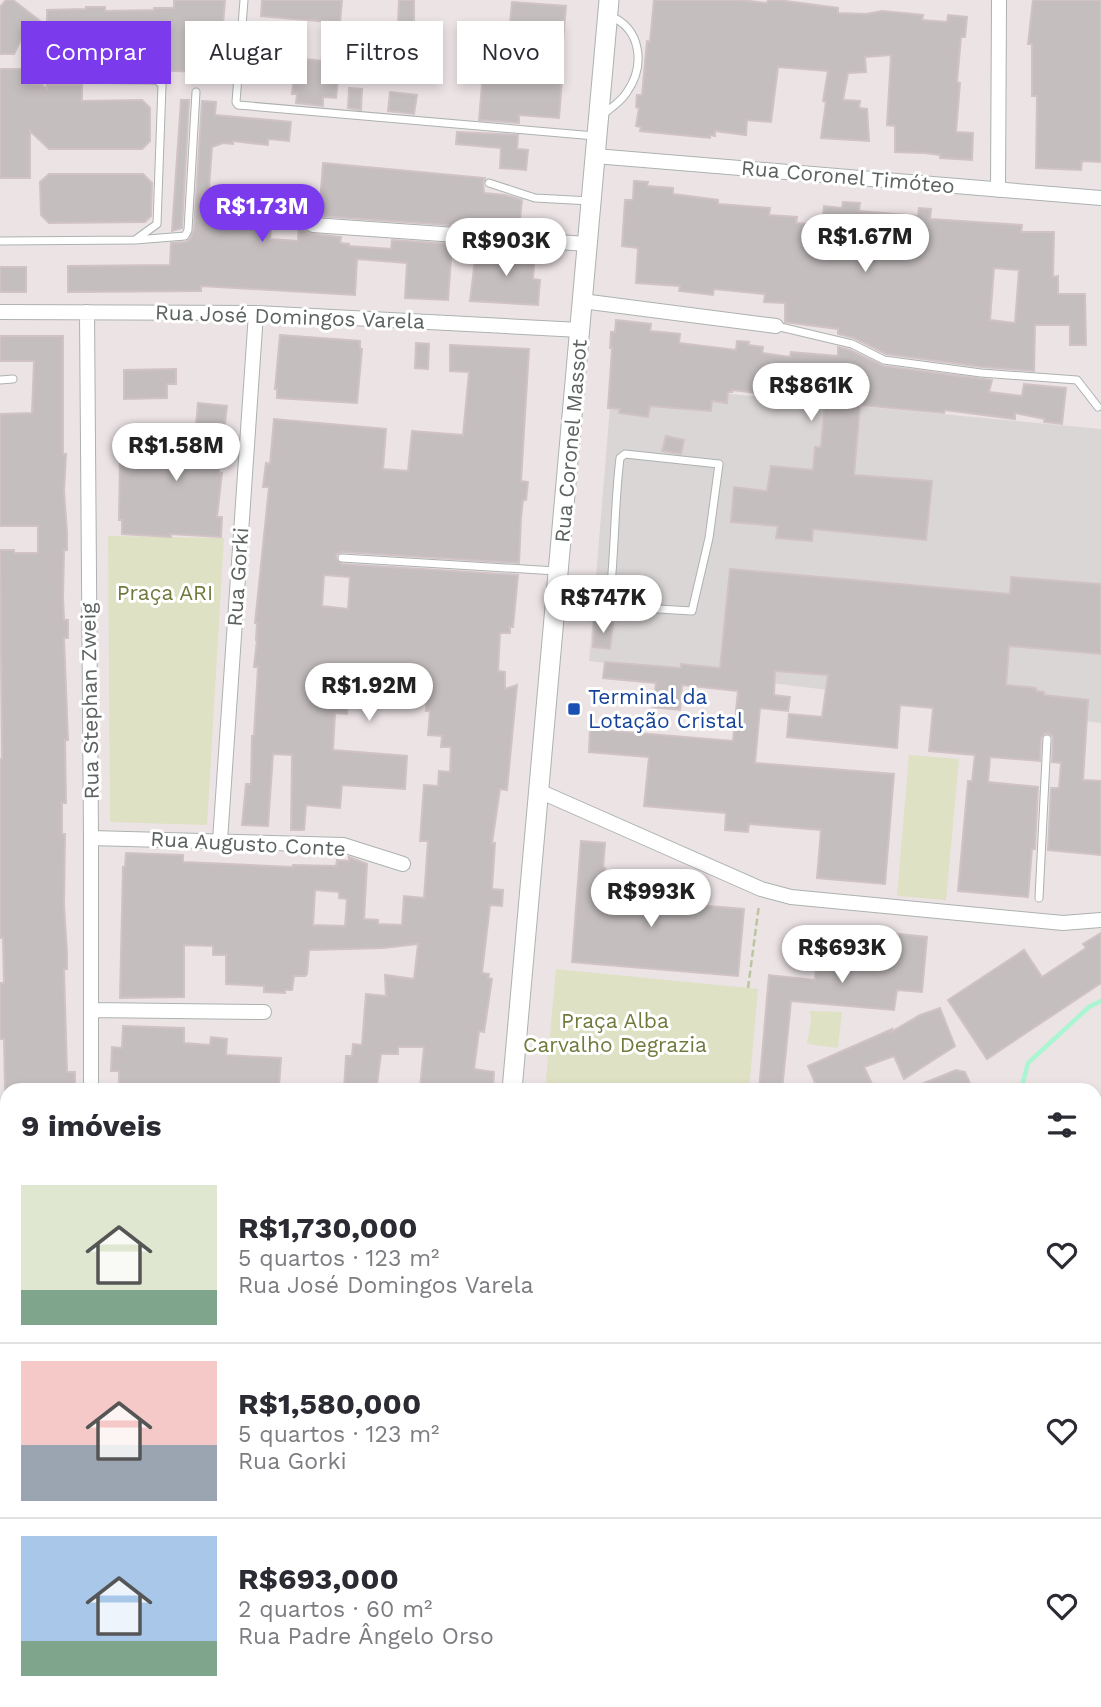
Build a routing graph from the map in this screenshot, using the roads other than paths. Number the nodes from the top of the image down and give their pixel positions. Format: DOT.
graph roads {
  1 [pos="244,0"];
  2 [pos="999,0"];
  3 [pos="608,8"];
  4 [pos="161,84"];
  5 [pos="195,92"];
  6 [pos="598,127"];
  7 [pos="595,156"];
  8 [pos="489,183"];
  9 [pos="998,190"];
  10 [pos="1101,198"];
  11 [pos="591,201"];
  12 [pos="313,225"];
  13 [pos="135,240"];
  14 [pos="0,241"];
  15 [pos="587,244"];
  16 [pos="582,301"];
  17 [pos="0,312"];
  18 [pos="87,312"];
  19 [pos="256,313"];
  20 [pos="776,326"];
  21 [pos="580,330"];
  22 [pos="13,379"];
  23 [pos="0,380"];
  24 [pos="1098,407"];
  25 [pos="719,464"];
  26 [pos="342,558"];
  27 [pos="560,572"];
  28 [pos="1048,740"];
  29 [pos="539,791"];
  30 [pos="91,838"];
  31 [pos="220,841"];
  32 [pos="403,864"];
  33 [pos="1040,898"];
  34 [pos="1101,920"];
  35 [pos="91,1010"];
  36 [pos="264,1012"];
  37 [pos="90,1083"];
  38 [pos="513,1083"];
  1 -- 6 [label="lane"];
  2 -- 9 [label="street"];
  3 -- 6 [label="street, Rua Coronel Massot"];
  3 -- 6 [label="lane"];
  4 -- 13 [label="lane"];
  5 -- 13 [label="lane"];
  6 -- 7 [label="street, Rua Coronel Massot"];
  7 -- 9 [label="street, Rua Coronel Timóteo"];
  7 -- 11 [label="street, Rua Coronel Massot"];
  8 -- 11 [label="lane"];
  9 -- 10 [label="street, Rua Coronel Timóteo"];
  11 -- 15 [label="street, Rua Coronel Massot"];
  12 -- 15 [label="street"];
  13 -- 14 [label="lane"];
  15 -- 16 [label="street, Rua Coronel Massot"];
  16 -- 20 [label="street"];
  16 -- 21 [label="street, Rua Coronel Massot"];
  17 -- 18 [label="street, Rua José Domingos Varela"];
  18 -- 19 [label="street, Rua José Domingos Varela"];
  18 -- 30 [label="street, Rua Stephan Zweig"];
  19 -- 21 [label="street, Rua José Domingos Varela"];
  19 -- 31 [label="street, Rua Gorki"];
  20 -- 24 [label="lane"];
  21 -- 27 [label="street, Rua Coronel Massot"];
  22 -- 23 [label="lane"];
  25 -- 25 [label="lane"];
  26 -- 27 [label="lane"];
  27 -- 29 [label="street, Rua Coronel Massot"];
  28 -- 33 [label="lane"];
  29 -- 34 [label="street"];
  29 -- 38 [label="street, Rua Coronel Massot"];
  30 -- 31 [label="street, Rua Augusto Conte"];
  30 -- 35 [label="street, Rua Stephan Zweig"];
  31 -- 32 [label="street, Rua Augusto Conte"];
  35 -- 36 [label="street"];
  35 -- 37 [label="street, Rua Stephan Zweig"];
}
